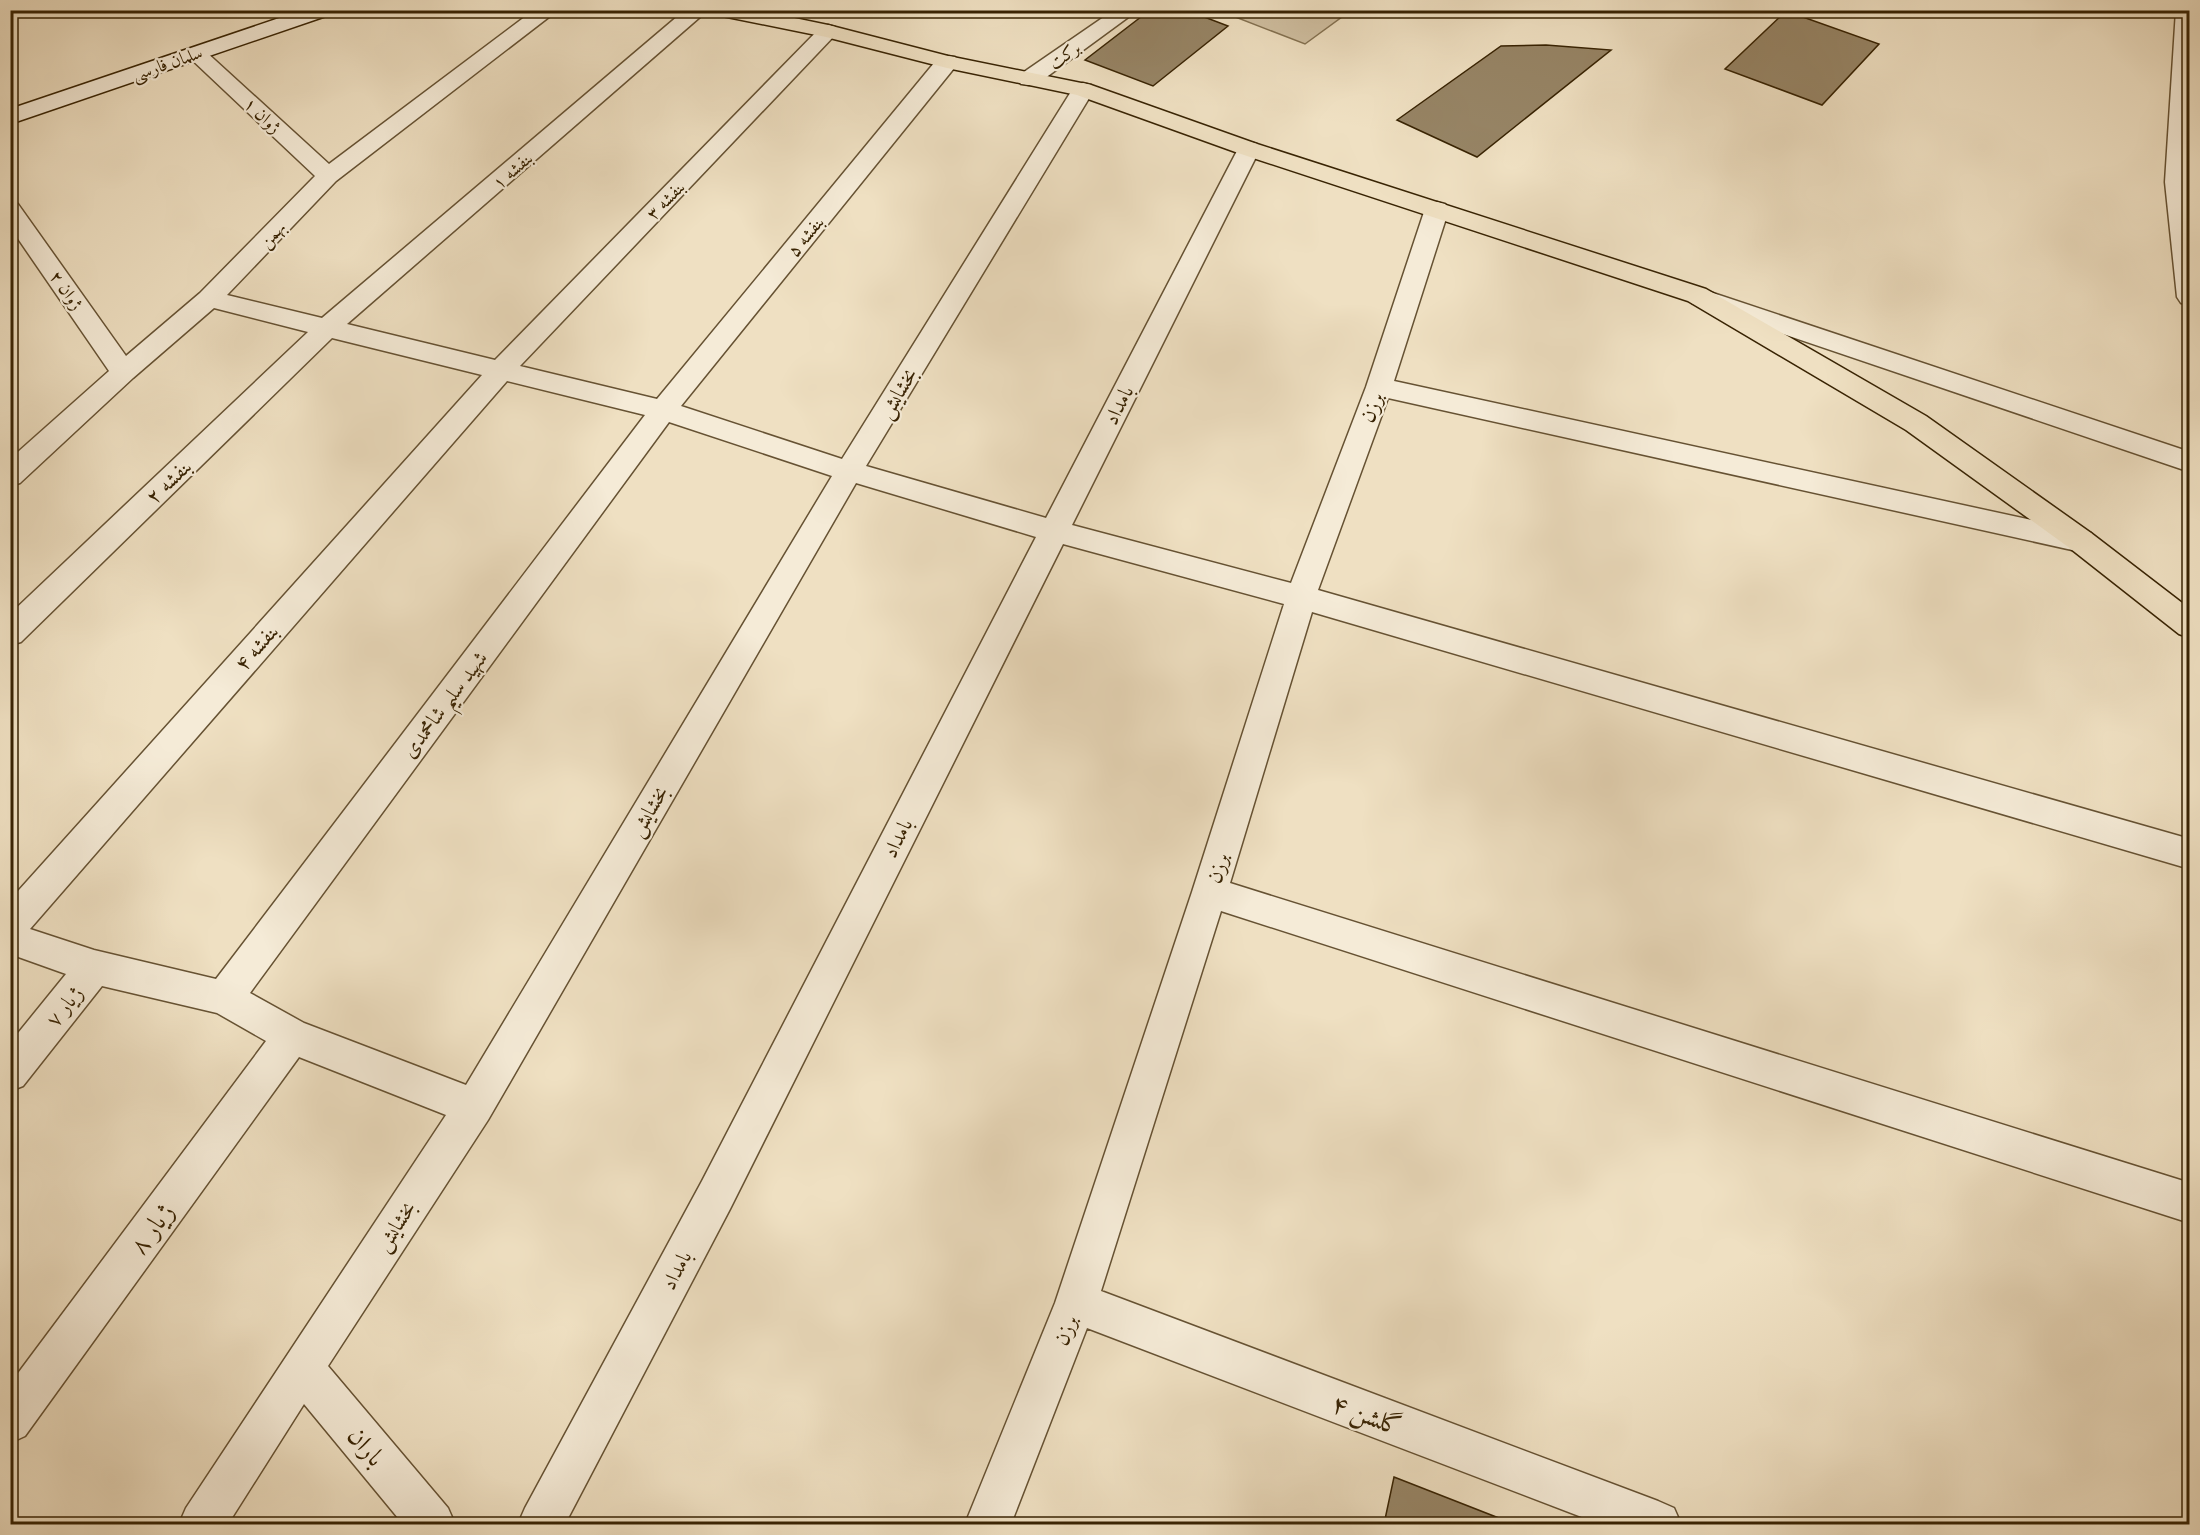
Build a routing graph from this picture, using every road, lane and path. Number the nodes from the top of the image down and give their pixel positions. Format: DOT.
graph roads {
  1 [pos="325,10"];
  2 [pos="548,10"];
  3 [pos="698,10"];
  4 [pos="722,10"];
  5 [pos="1128,10"];
  6 [pos="2186,10"];
  7 [pos="828,31"];
  8 [pos="197,54"];
  9 [pos="2187,58"];
  10 [pos="947,62"];
  11 [pos="1029,79"];
  12 [pos="1083,90"];
  13 [pos="10,117"];
  14 [pos="1249,149"];
  15 [pos="328,176"];
  16 [pos="2183,183"];
  17 [pos="1437,208"];
  18 [pos="10,209"];
  19 [pos="1697,295"];
  20 [pos="2190,297"];
  21 [pos="209,299"];
  22 [pos="326,329"];
  23 [pos="502,369"];
  24 [pos="124,372"];
  25 [pos="1379,387"];
  26 [pos="663,410"];
  27 [pos="2190,462"];
  28 [pos="849,471"];
  29 [pos="10,476"];
  30 [pos="1053,531"];
  31 [pos="2081,541"];
  32 [pos="1301,597"];
  33 [pos="2190,626"];
  34 [pos="10,633"];
  35 [pos="2190,854"];
  36 [pos="1209,892"];
  37 [pos="10,926"];
  38 [pos="10,938"];
  39 [pos="94,967"];
  40 [pos="224,998"];
  41 [pos="292,1036"];
  42 [pos="10,1073"];
  43 [pos="474,1107"];
  44 [pos="2190,1203"];
  45 [pos="1076,1303"];
  46 [pos="302,1368"];
  47 [pos="10,1421"];
  48 [pos="202,1524"];
  49 [pos="432,1524"];
  50 [pos="541,1524"];
  51 [pos="988,1524"];
  52 [pos="1658,1524"];
  1 -- 8 [label="street, سلمان فارسی"];
  2 -- 15 [label="street, بهمن"];
  3 -- 22 [label="street, بنفشه ۱"];
  4 -- 7 [label="main road"];
  5 -- 11 [label="street, برکت"];
  6 -- 9 [label="street"];
  7 -- 10 [label="main road"];
  7 -- 23 [label="street, بنفشه ۳"];
  8 -- 13 [label="street, سلمان فارسی"];
  8 -- 15 [label="street, ژوان ۱"];
  9 -- 16 [label="street"];
  10 -- 11 [label="main road"];
  10 -- 26 [label="street, بنفشه ۵"];
  11 -- 12 [label="main road"];
  12 -- 14 [label="main road"];
  12 -- 28 [label="street, بخشایش"];
  14 -- 17 [label="main road"];
  14 -- 30 [label="street, بامداد"];
  15 -- 21 [label="street, بهمن"];
  16 -- 20 [label="street"];
  17 -- 19 [label="main road"];
  17 -- 25 [label="street, برزن"];
  18 -- 24 [label="street, ژوان ۲"];
  19 -- 27 [label="street"];
  19 -- 31 [label="main road"];
  21 -- 22 [label="street"];
  21 -- 24 [label="street, بهمن"];
  22 -- 23 [label="street"];
  22 -- 34 [label="street, بنفشه ۲"];
  23 -- 26 [label="street"];
  23 -- 37 [label="street, بنفشه ۴"];
  24 -- 29 [label="street, بهمن"];
  25 -- 31 [label="street"];
  25 -- 32 [label="street, برزن"];
  26 -- 28 [label="street"];
  26 -- 40 [label="street, شهید سلیم شامحمدی"];
  28 -- 30 [label="street"];
  28 -- 43 [label="street, بخشایش"];
  30 -- 32 [label="street"];
  30 -- 50 [label="street, بامداد"];
  31 -- 33 [label="main road"];
  32 -- 35 [label="street"];
  32 -- 36 [label="street, برزن"];
  36 -- 44 [label="street"];
  36 -- 45 [label="street, برزن"];
  38 -- 39 [label="street"];
  39 -- 40 [label="street"];
  39 -- 42 [label="street, ژیار ۷"];
  40 -- 41 [label="street"];
  41 -- 43 [label="street"];
  41 -- 47 [label="street, ژیار ۸"];
  43 -- 46 [label="street, بخشایش"];
  45 -- 51 [label="street, برزن"];
  45 -- 52 [label="street, گلشن ۴"];
  46 -- 48 [label="street, بخشایش"];
  46 -- 49 [label="street, باران"];
}
